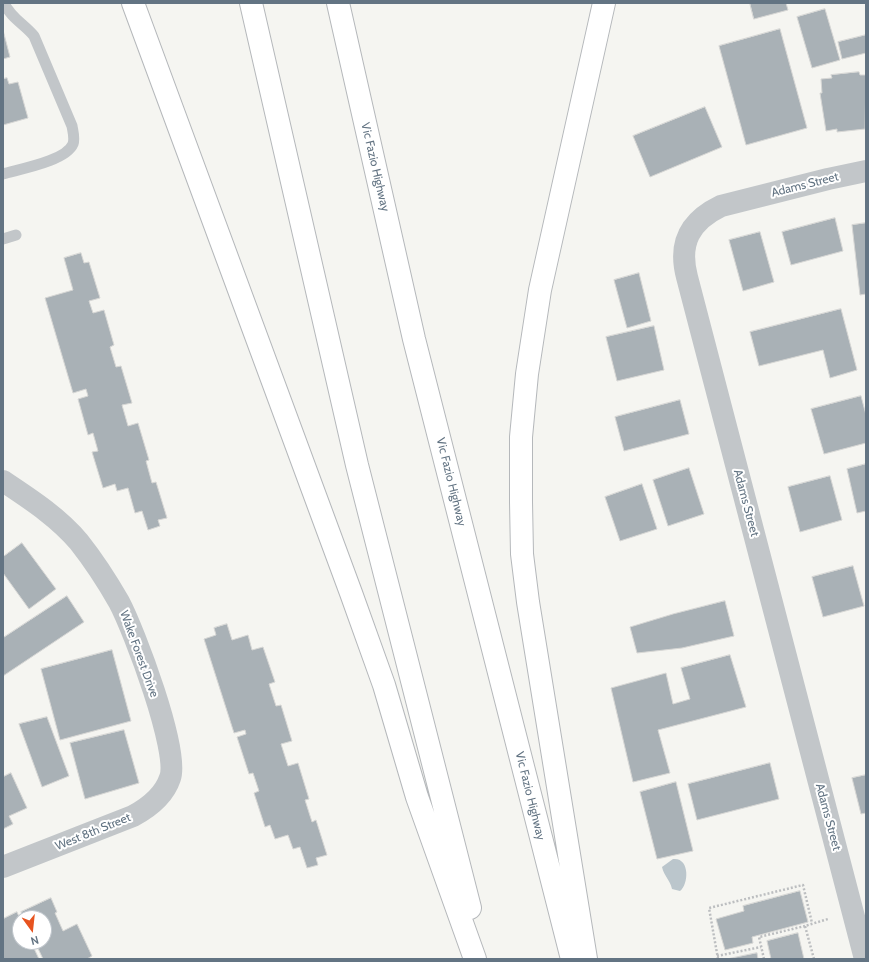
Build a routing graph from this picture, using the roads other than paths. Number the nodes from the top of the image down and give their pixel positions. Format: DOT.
graph roads {
  1 [pos="4,3"];
  2 [pos="133,3"];
  3 [pos="251,3"];
  4 [pos="338,3"];
  5 [pos="604,3"];
  6 [pos="866,171"];
  7 [pos="3,174"];
  8 [pos="16,235"];
  9 [pos="3,239"];
  10 [pos="3,481"];
  11 [pos="170,778"];
  12 [pos="3,867"];
  13 [pos="475,959"];
  14 [pos="483,959"];
  15 [pos="572,959"];
  16 [pos="586,959"];
  17 [pos="865,959"];
  1 -- 7 [label="lane"];
  2 -- 13 [label="highway"];
  3 -- 14 [label="highway"];
  4 -- 15 [label="highway, Vic Fazio Highway"];
  5 -- 16 [label="highway"];
  6 -- 17 [label="street, Adams Street"];
  8 -- 9 [label="lane"];
  10 -- 11 [label="street, Wake Forest Drive"];
  11 -- 12 [label="street, West 8th Street"];
}
